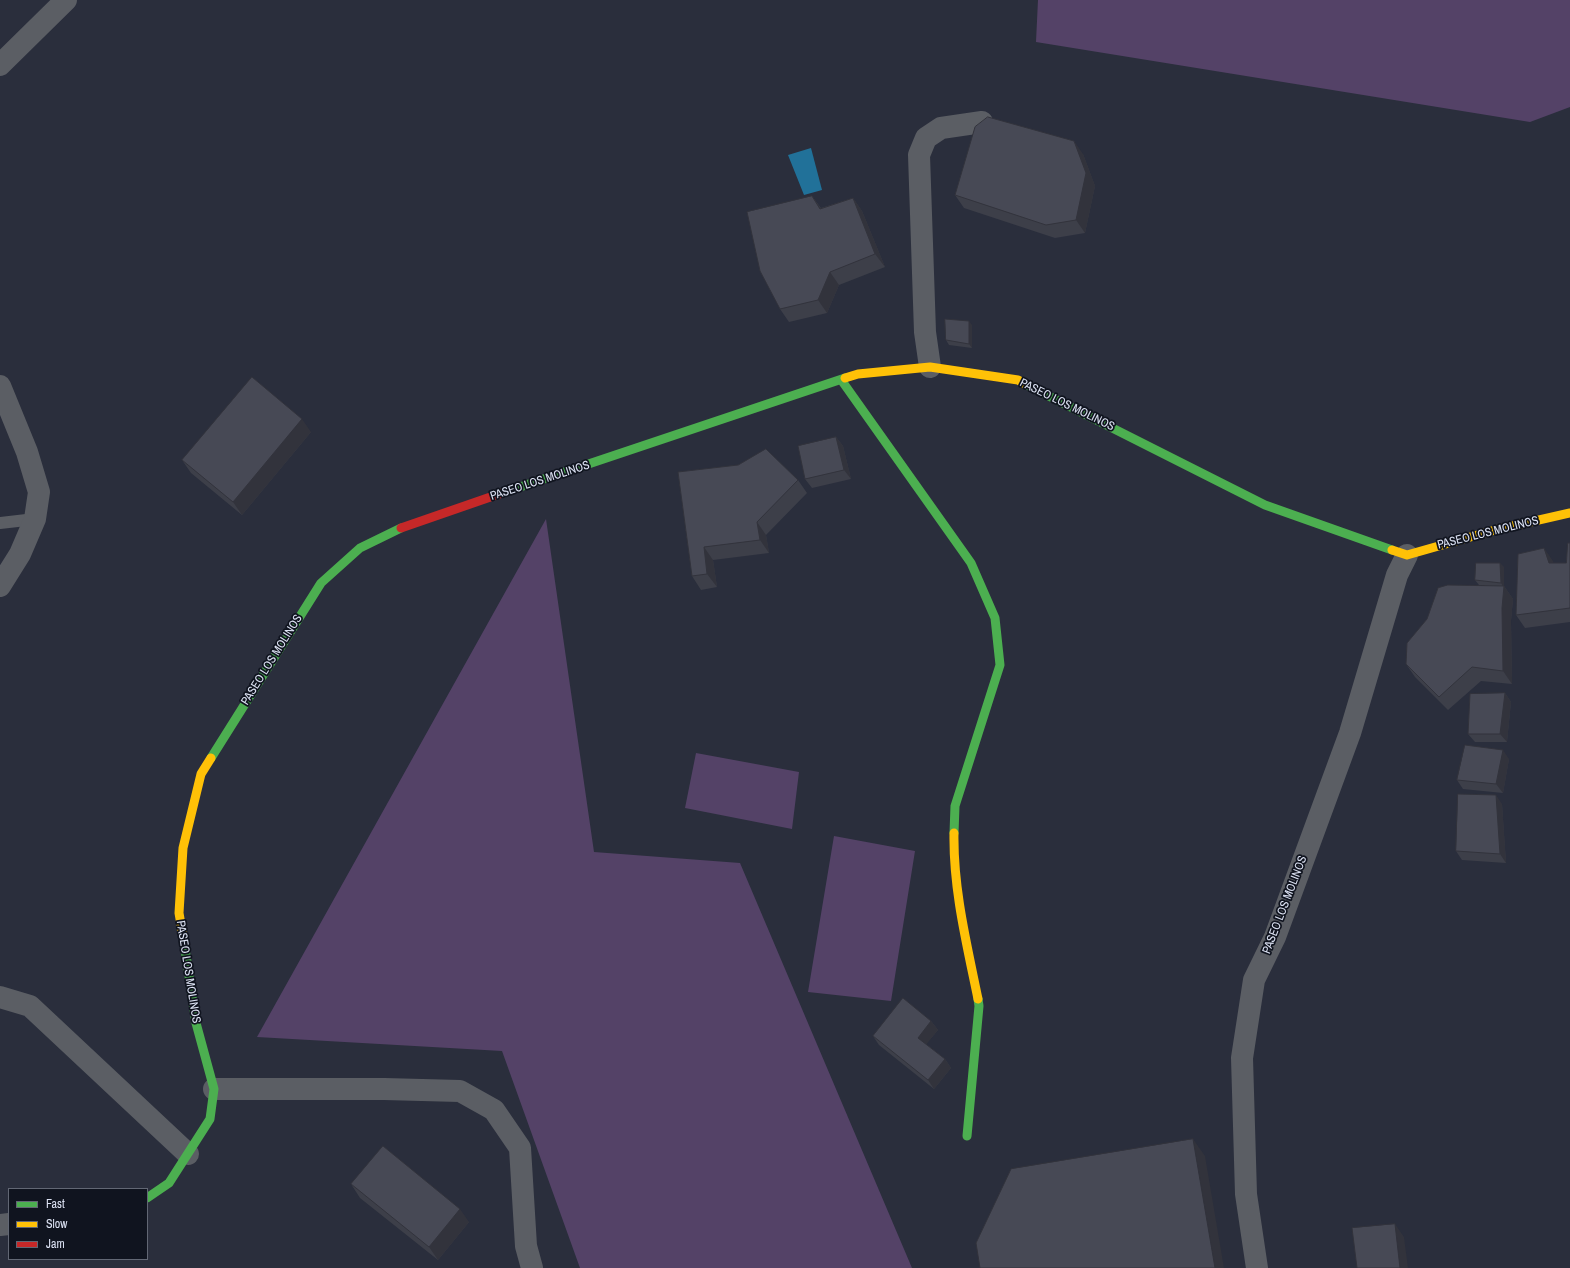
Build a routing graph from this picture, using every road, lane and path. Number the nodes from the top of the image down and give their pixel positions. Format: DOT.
graph roads {
  1 [pos="66,0"];
  2 [pos="0,65"];
  3 [pos="982,122"];
  4 [pos="930,367"];
  5 [pos="842,381"];
  6 [pos="0,386"];
  7 [pos="1570,513"];
  8 [pos="35,518"];
  9 [pos="0,523"];
  10 [pos="1407,555"];
  11 [pos="0,586"];
  12 [pos="0,997"];
  13 [pos="214,1089"];
  14 [pos="967,1136"];
  15 [pos="188,1154"];
  16 [pos="148,1197"];
  17 [pos="532,1268"];
  18 [pos="1257,1268"];
  1 -- 2 [label="street"];
  3 -- 4 [label="street"];
  4 -- 5 [label="street, PASEO LOS MOLINOS"];
  4 -- 10 [label="street, PASEO LOS MOLINOS"];
  5 -- 13 [label="street, PASEO LOS MOLINOS"];
  5 -- 14 [label="street"];
  6 -- 8 [label="street"];
  7 -- 10 [label="street, PASEO LOS MOLINOS"];
  8 -- 9 [label="lane"];
  8 -- 11 [label="street"];
  10 -- 18 [label="street, PASEO LOS MOLINOS"];
  12 -- 15 [label="street"];
  13 -- 15 [label="street, PASEO LOS MOLINOS"];
  13 -- 17 [label="street"];
  15 -- 16 [label="street, PASEO LOS MOLINOS"];
}
